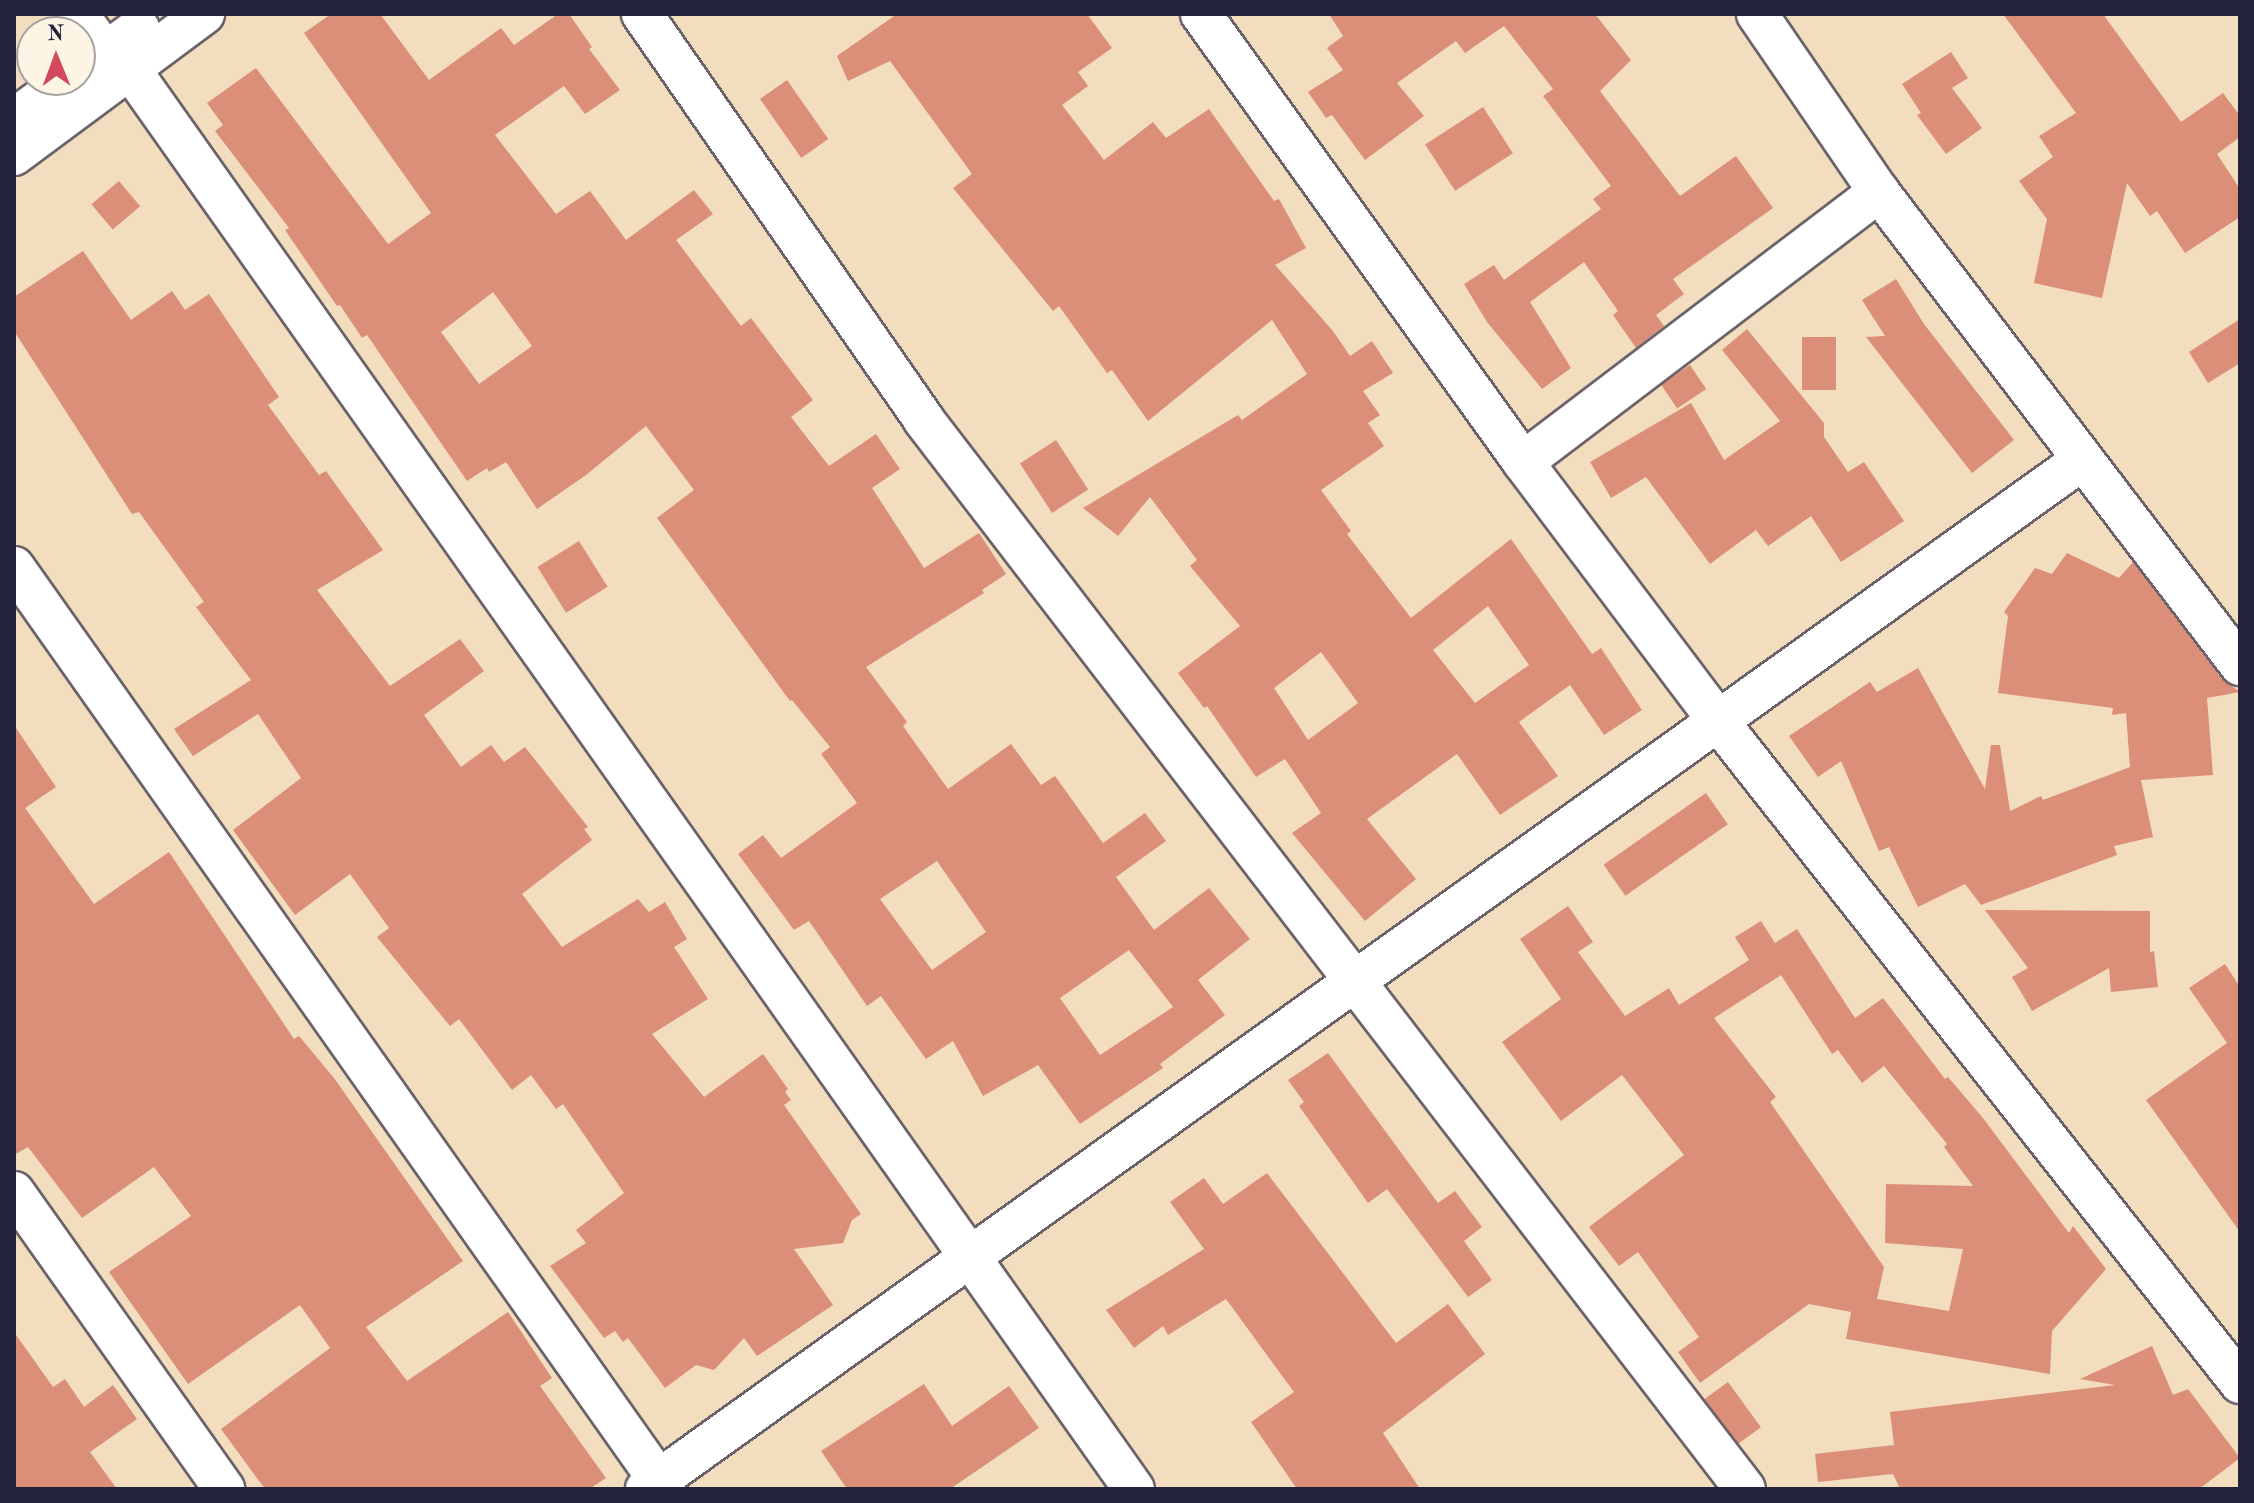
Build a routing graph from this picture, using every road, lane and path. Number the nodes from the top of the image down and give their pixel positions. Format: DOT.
graph roads {
  1 [pos="78,14"];
  2 [pos="158,14"];
  3 [pos="204,14"];
  4 [pos="642,14"];
  5 [pos="1201,14"];
  6 [pos="1757,14"];
  7 [pos="105,64"];
  8 [pos="45,96"];
  9 [pos="14,119"];
  10 [pos="14,155"];
  11 [pos="1879,192"];
  12 [pos="2081,461"];
  13 [pos="1523,462"];
  14 [pos="14,567"];
  15 [pos="2240,665"];
  16 [pos="1718,721"];
  17 [pos="1356,980"];
  18 [pos="14,1192"];
  19 [pos="970,1257"];
  20 [pos="2240,1383"];
  21 [pos="657,1486"];
  22 [pos="224,1489"];
  23 [pos="1134,1489"];
  24 [pos="1745,1489"];
  1 -- 7 [label="street"];
  2 -- 7 [label="street"];
  3 -- 7 [label="street"];
  4 -- 17 [label="street"];
  5 -- 13 [label="street"];
  6 -- 11 [label="street"];
  7 -- 10 [label="street"];
  7 -- 19 [label="street"];
  8 -- 9 [label="street"];
  11 -- 12 [label="street"];
  11 -- 13 [label="street"];
  12 -- 15 [label="street"];
  12 -- 16 [label="street"];
  13 -- 16 [label="street"];
  14 -- 21 [label="street"];
  16 -- 17 [label="street"];
  16 -- 20 [label="street"];
  17 -- 19 [label="street"];
  17 -- 24 [label="street"];
  18 -- 22 [label="street"];
  19 -- 21 [label="street"];
  19 -- 23 [label="street"];
}
